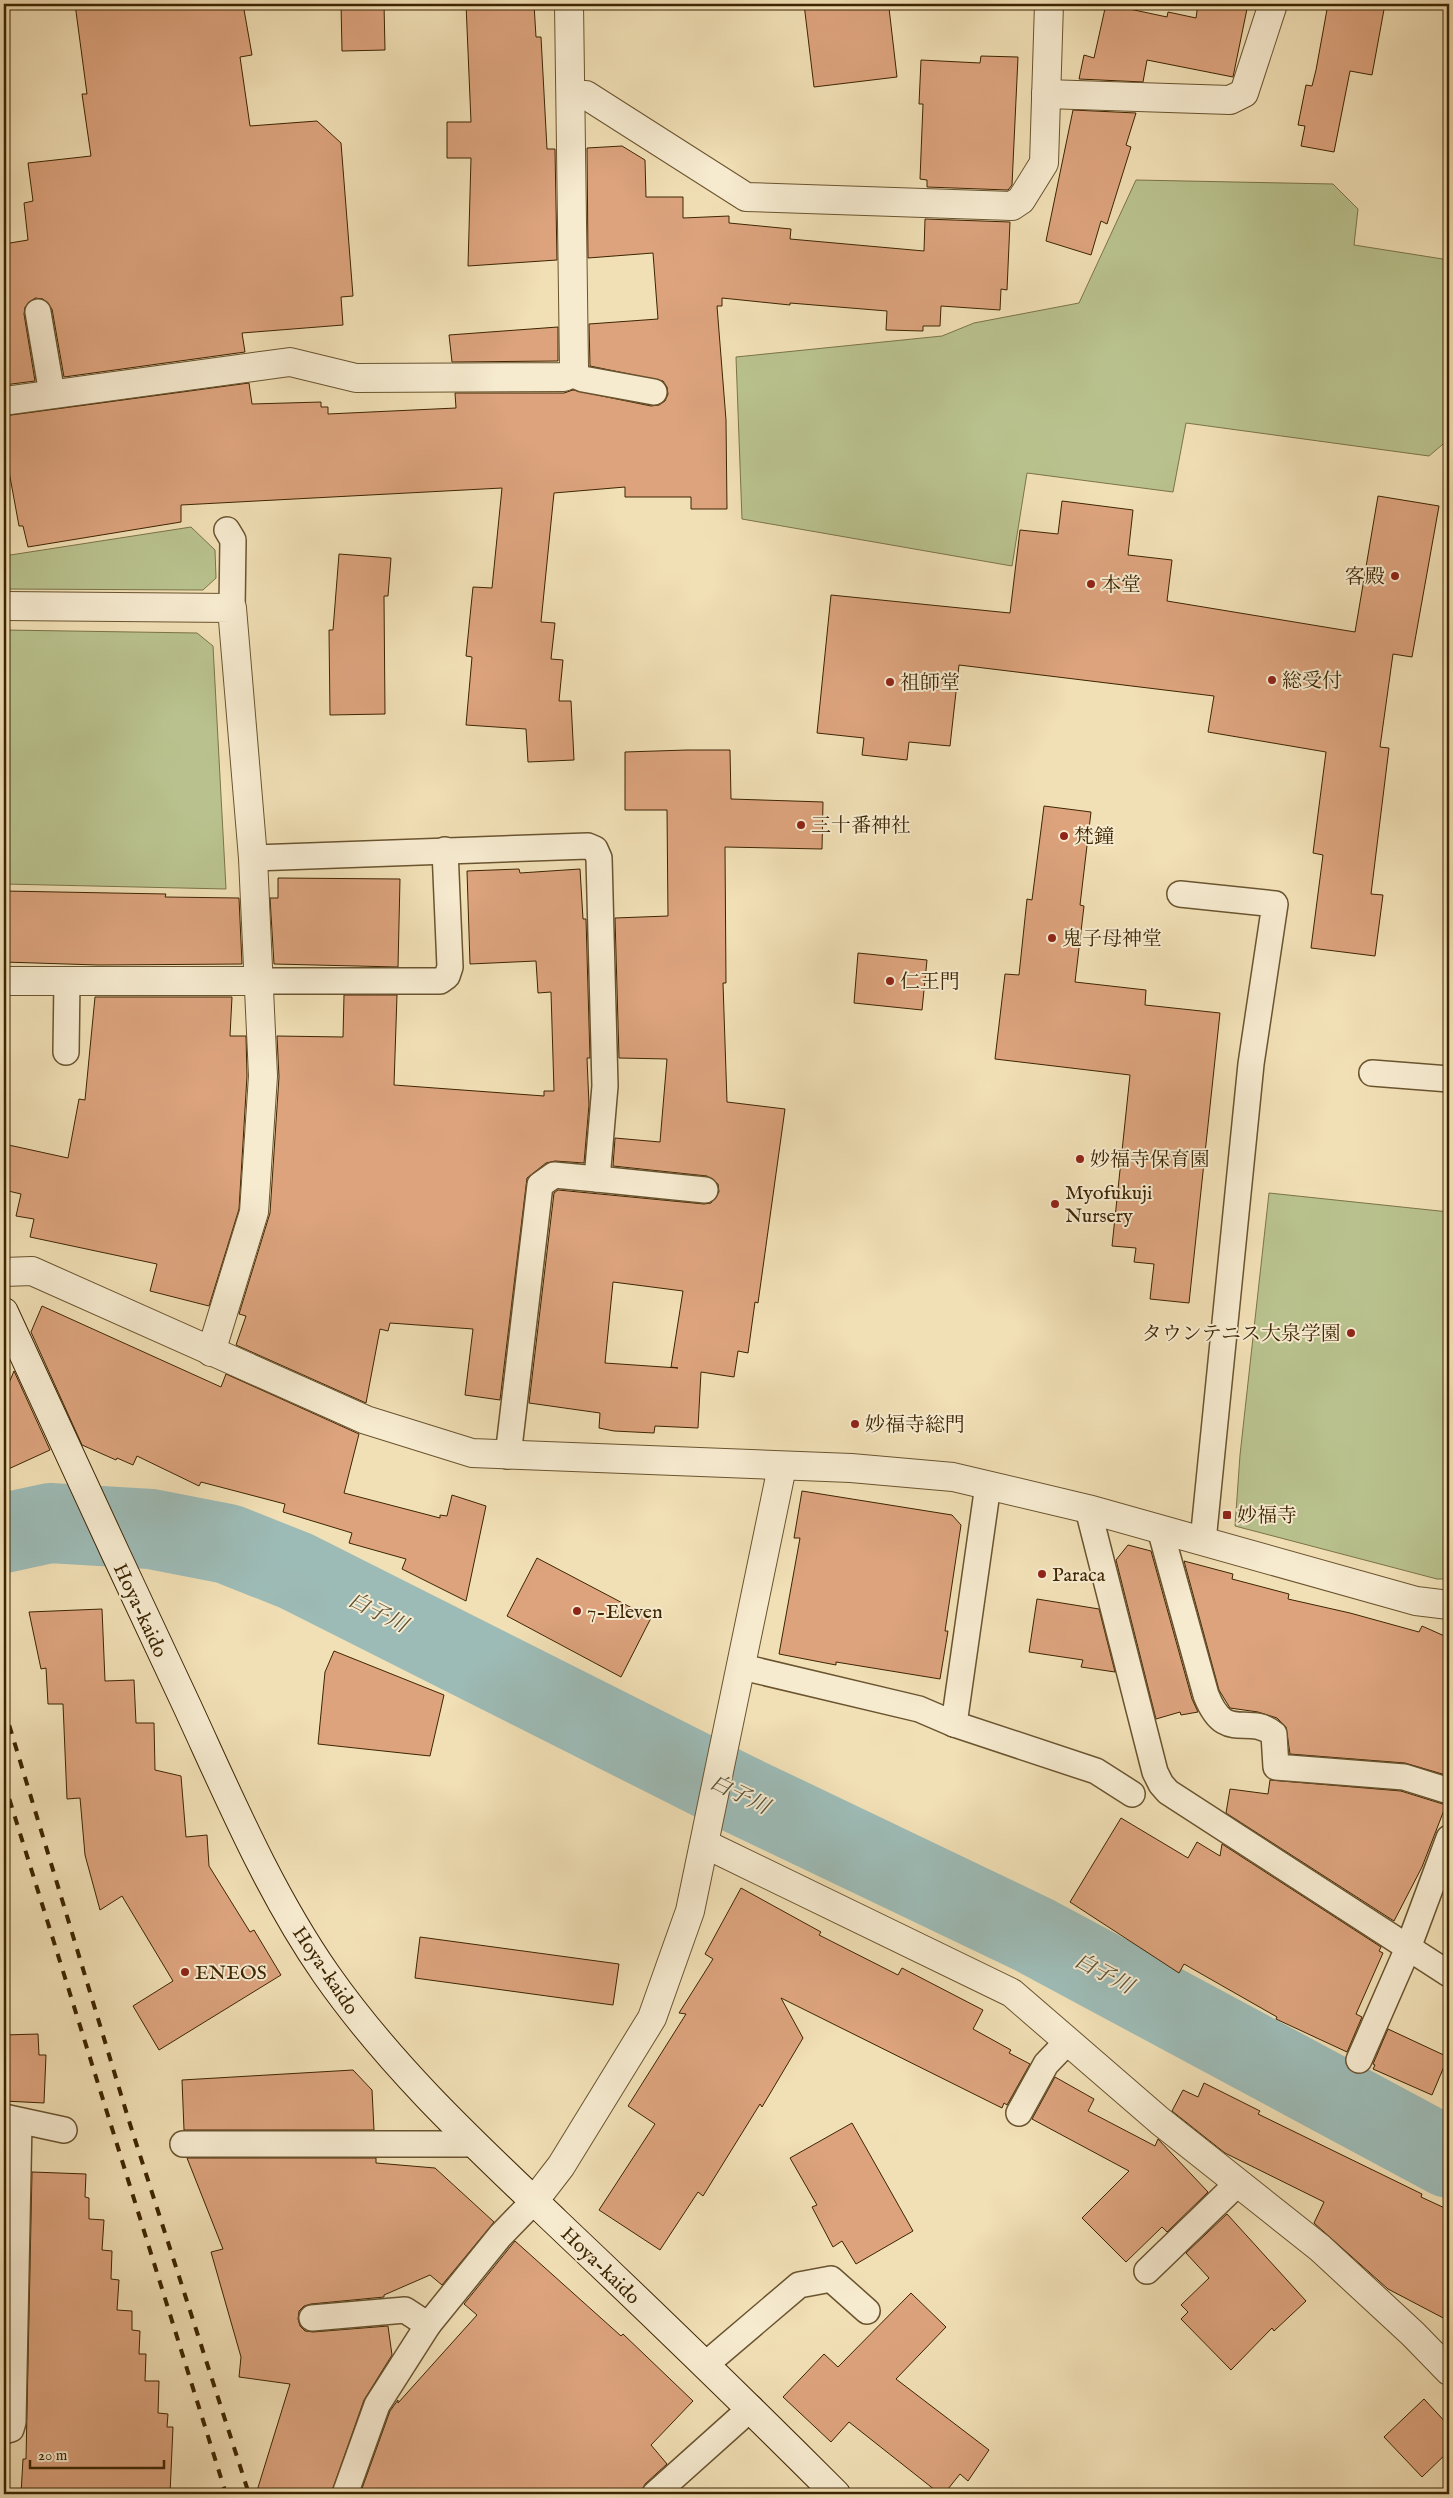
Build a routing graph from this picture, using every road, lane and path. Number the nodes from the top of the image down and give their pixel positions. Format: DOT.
graph roads {
  1 [pos="569,4"];
  2 [pos="1049,4"];
  3 [pos="1273,4"];
  4 [pos="1046,94"];
  5 [pos="571,95"];
  6 [pos="38,312"];
  7 [pos="571,374"];
  8 [pos="654,392"];
  9 [pos="52,394"];
  10 [pos="4,401"];
  11 [pos="227,530"];
  12 [pos="4,606"];
  13 [pos="232,608"];
  14 [pos="445,850"];
  15 [pos="253,858"];
  16 [pos="1180,894"];
  17 [pos="4,981"];
  18 [pos="67,981"];
  19 [pos="259,981"];
  20 [pos="66,1052"];
  21 [pos="1372,1073"];
  22 [pos="1449,1079"];
  23 [pos="597,1178"];
  24 [pos="705,1190"];
  25 [pos="4,1272"];
  26 [pos="4,1312"];
  27 [pos="212,1352"];
  28 [pos="508,1456"];
  29 [pos="782,1467"];
  30 [pos="988,1485"];
  31 [pos="1088,1508"];
  32 [pos="1160,1529"];
  33 [pos="1202,1541"];
  34 [pos="1449,1605"];
  35 [pos="742,1667"];
  36 [pos="954,1724"];
  37 [pos="1449,1791"];
  38 [pos="1132,1794"];
  39 [pos="1449,1838"];
  40 [pos="705,1844"];
  41 [pos="1408,1948"];
  42 [pos="1449,1974"];
  43 [pos="1068,2041"];
  44 [pos="1359,2060"];
  45 [pos="1019,2113"];
  46 [pos="11,2119"];
  47 [pos="64,2130"];
  48 [pos="183,2144"];
  49 [pos="474,2144"];
  50 [pos="1238,2183"];
  51 [pos="534,2201"];
  52 [pos="1148,2271"];
  53 [pos="867,2311"];
  54 [pos="312,2318"];
  55 [pos="428,2325"];
  56 [pos="705,2365"];
  57 [pos="1449,2371"];
  58 [pos="751,2408"];
  59 [pos="4,2431"];
  60 [pos="345,2494"];
  61 [pos="655,2494"];
  62 [pos="836,2494"];
  1 -- 5 [label="street"];
  2 -- 4 [label="street"];
  3 -- 4 [label="street"];
  4 -- 5 [label="street"];
  5 -- 7 [label="street"];
  6 -- 9 [label="lane"];
  7 -- 8 [label="lane"];
  7 -- 9 [label="street"];
  9 -- 10 [label="street"];
  11 -- 13 [label="lane"];
  12 -- 13 [label="street"];
  13 -- 15 [label="street"];
  14 -- 15 [label="lane"];
  14 -- 19 [label="lane"];
  14 -- 23 [label="lane"];
  15 -- 19 [label="street"];
  16 -- 33 [label="lane"];
  17 -- 18 [label="street"];
  18 -- 19 [label="street"];
  18 -- 20 [label="lane"];
  19 -- 27 [label="street"];
  21 -- 22 [label="lane"];
  23 -- 24 [label="lane"];
  23 -- 28 [label="lane"];
  25 -- 27 [label="street"];
  26 -- 49 [label="street, Hoya-kaido"];
  27 -- 28 [label="street"];
  28 -- 29 [label="street"];
  29 -- 30 [label="street"];
  29 -- 35 [label="street"];
  30 -- 31 [label="street"];
  30 -- 36 [label="lane"];
  31 -- 32 [label="street"];
  31 -- 41 [label="lane"];
  32 -- 33 [label="street"];
  32 -- 37 [label="lane"];
  33 -- 34 [label="street"];
  35 -- 36 [label="lane"];
  35 -- 40 [label="street"];
  36 -- 38 [label="lane"];
  39 -- 41 [label="lane"];
  40 -- 43 [label="street"];
  40 -- 51 [label="street"];
  41 -- 42 [label="lane"];
  41 -- 44 [label="lane"];
  43 -- 45 [label="lane"];
  43 -- 50 [label="street"];
  46 -- 47 [label="lane"];
  46 -- 59 [label="lane"];
  48 -- 49 [label="lane"];
  49 -- 51 [label="street, Hoya-kaido"];
  50 -- 52 [label="lane"];
  50 -- 57 [label="street"];
  51 -- 55 [label="lane"];
  51 -- 56 [label="street, Hoya-kaido"];
  53 -- 56 [label="lane"];
  54 -- 55 [label="lane"];
  55 -- 60 [label="lane"];
  56 -- 58 [label="street, Hoya-kaido"];
  58 -- 61 [label="lane"];
  58 -- 62 [label="street, Hoya-kaido"];
}
